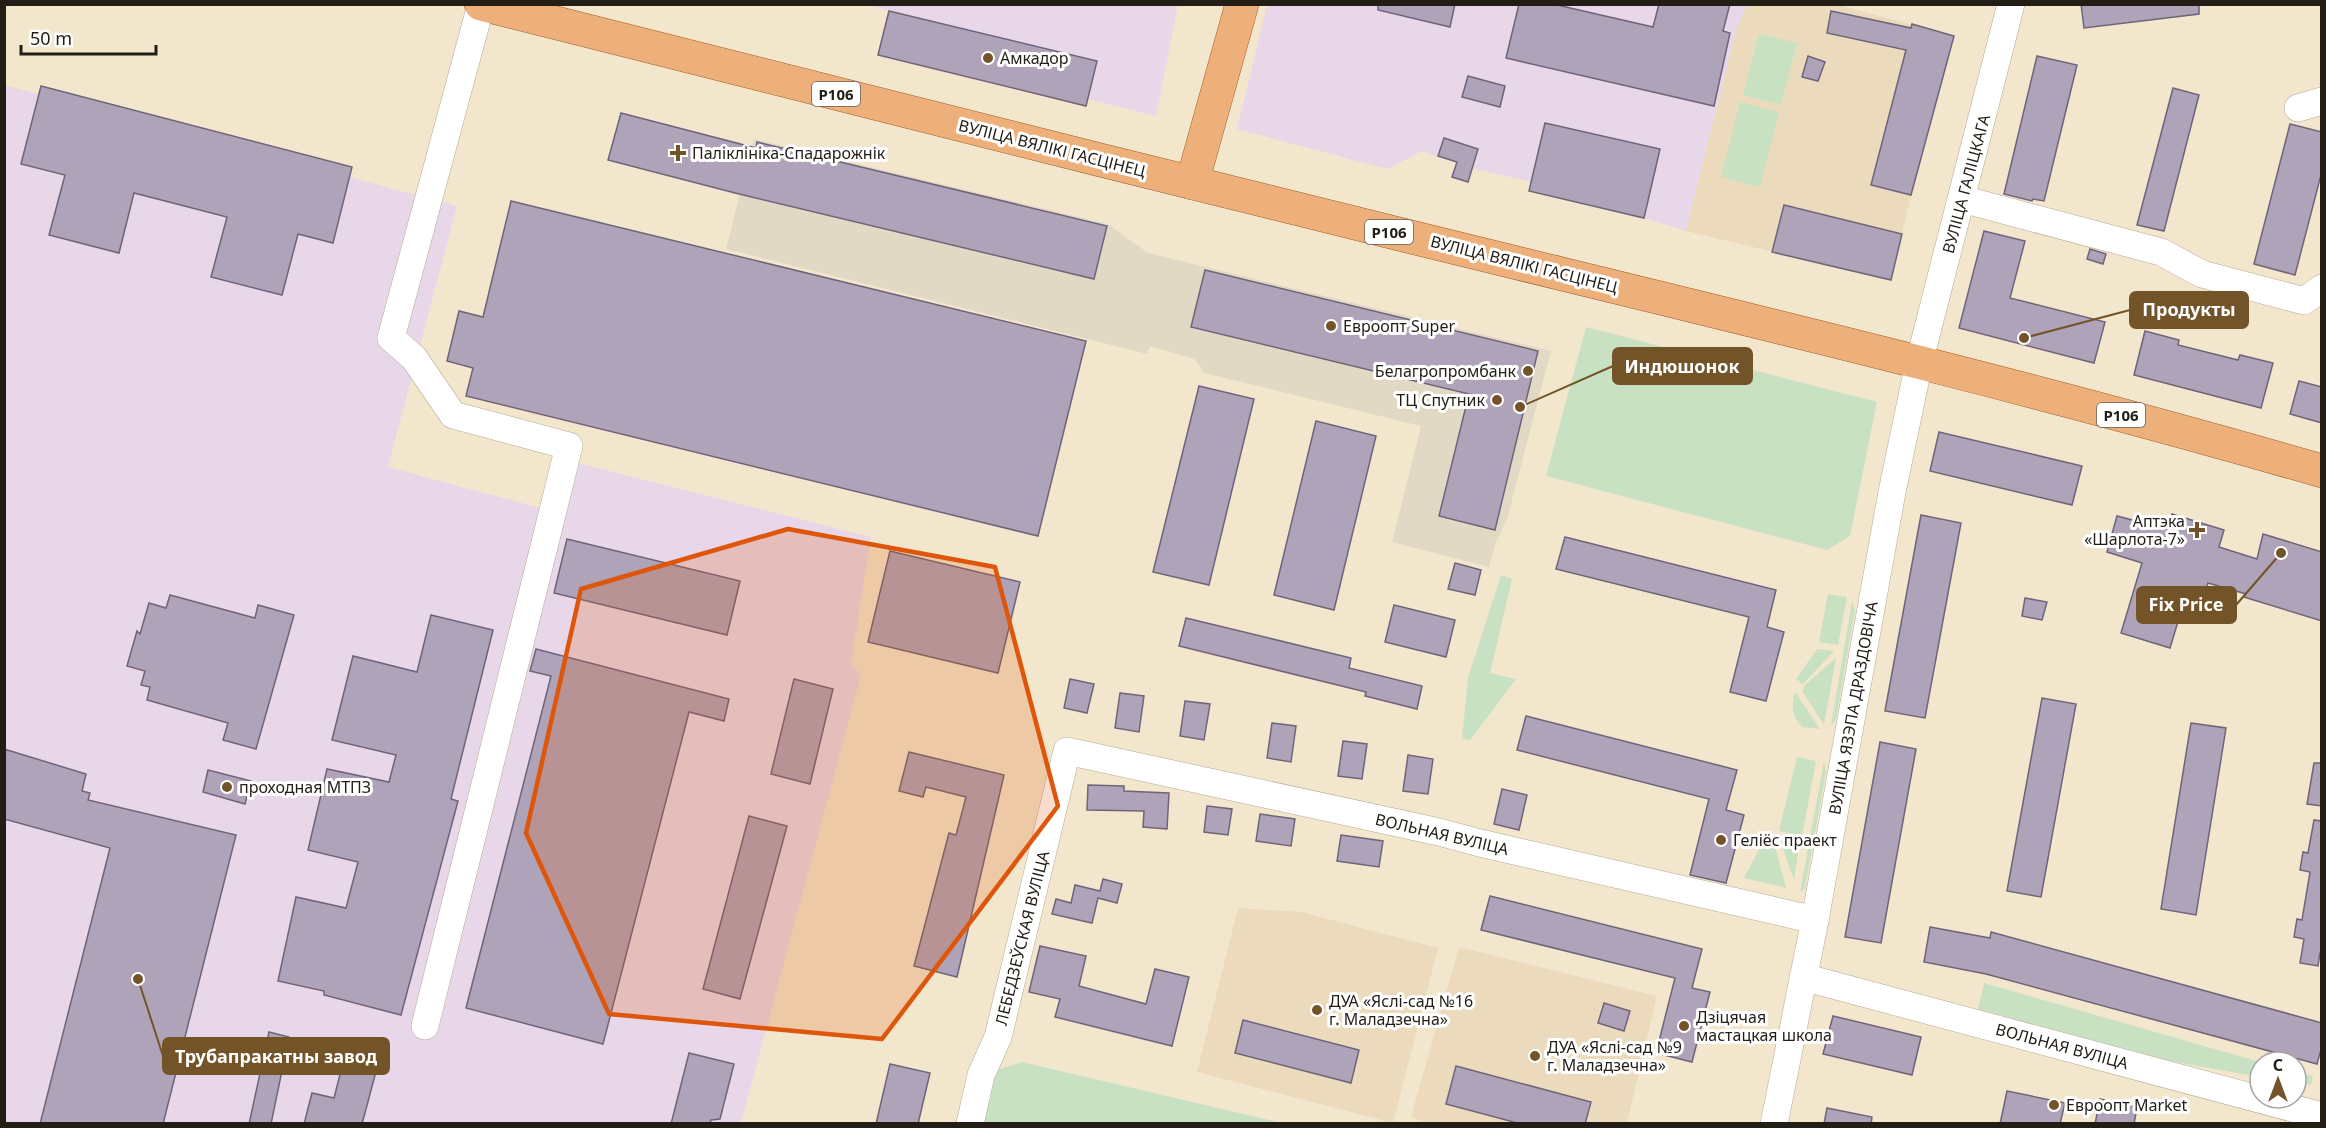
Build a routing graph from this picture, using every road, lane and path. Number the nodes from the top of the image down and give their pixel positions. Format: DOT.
graph roads {
  1 [pos="481,4"];
  2 [pos="1242,4"];
  3 [pos="2011,4"];
  4 [pos="1192,183"];
  5 [pos="1962,199"];
  6 [pos="2322,288"];
  7 [pos="1919,363"];
  8 [pos="2322,471"];
  9 [pos="1067,751"];
  10 [pos="1815,920"];
  11 [pos="1803,977"];
  12 [pos="425,1026"];
  13 [pos="2322,1116"];
  14 [pos="969,1124"];
  15 [pos="1774,1124"];
  1 -- 4 [label="main road, ВУЛІЦА ВЯЛІКІ ГАСЦІНЕЦ / Р106"];
  1 -- 12 [label="street"];
  2 -- 4 [label="main road"];
  3 -- 5 [label="street, ВУЛІЦА ГАЛІЦКАГА"];
  4 -- 7 [label="main road, ВУЛІЦА ВЯЛІКІ ГАСЦІНЕЦ / Р106"];
  5 -- 6 [label="street"];
  5 -- 7 [label="street, ВУЛІЦА ГАЛІЦКАГА"];
  7 -- 8 [label="main road, ВУЛІЦА ВЯЛІКІ ГАСЦІНЕЦ / Р106"];
  7 -- 10 [label="street, ВУЛІЦА ЯЗЭПА ДРАЗДОВІЧА"];
  9 -- 10 [label="street, ВОЛЬНАЯ ВУЛІЦА"];
  9 -- 14 [label="street, ЛЕБЕДЗЕЎСКАЯ ВУЛІЦА"];
  10 -- 11 [label="street, ВУЛІЦА ЯЗЭПА ДРАЗДОВІЧА"];
  11 -- 13 [label="street, ВОЛЬНАЯ ВУЛІЦА"];
  11 -- 15 [label="street, ВУЛІЦА ЯЗЭПА ДРАЗДОВІЧА"];
}
